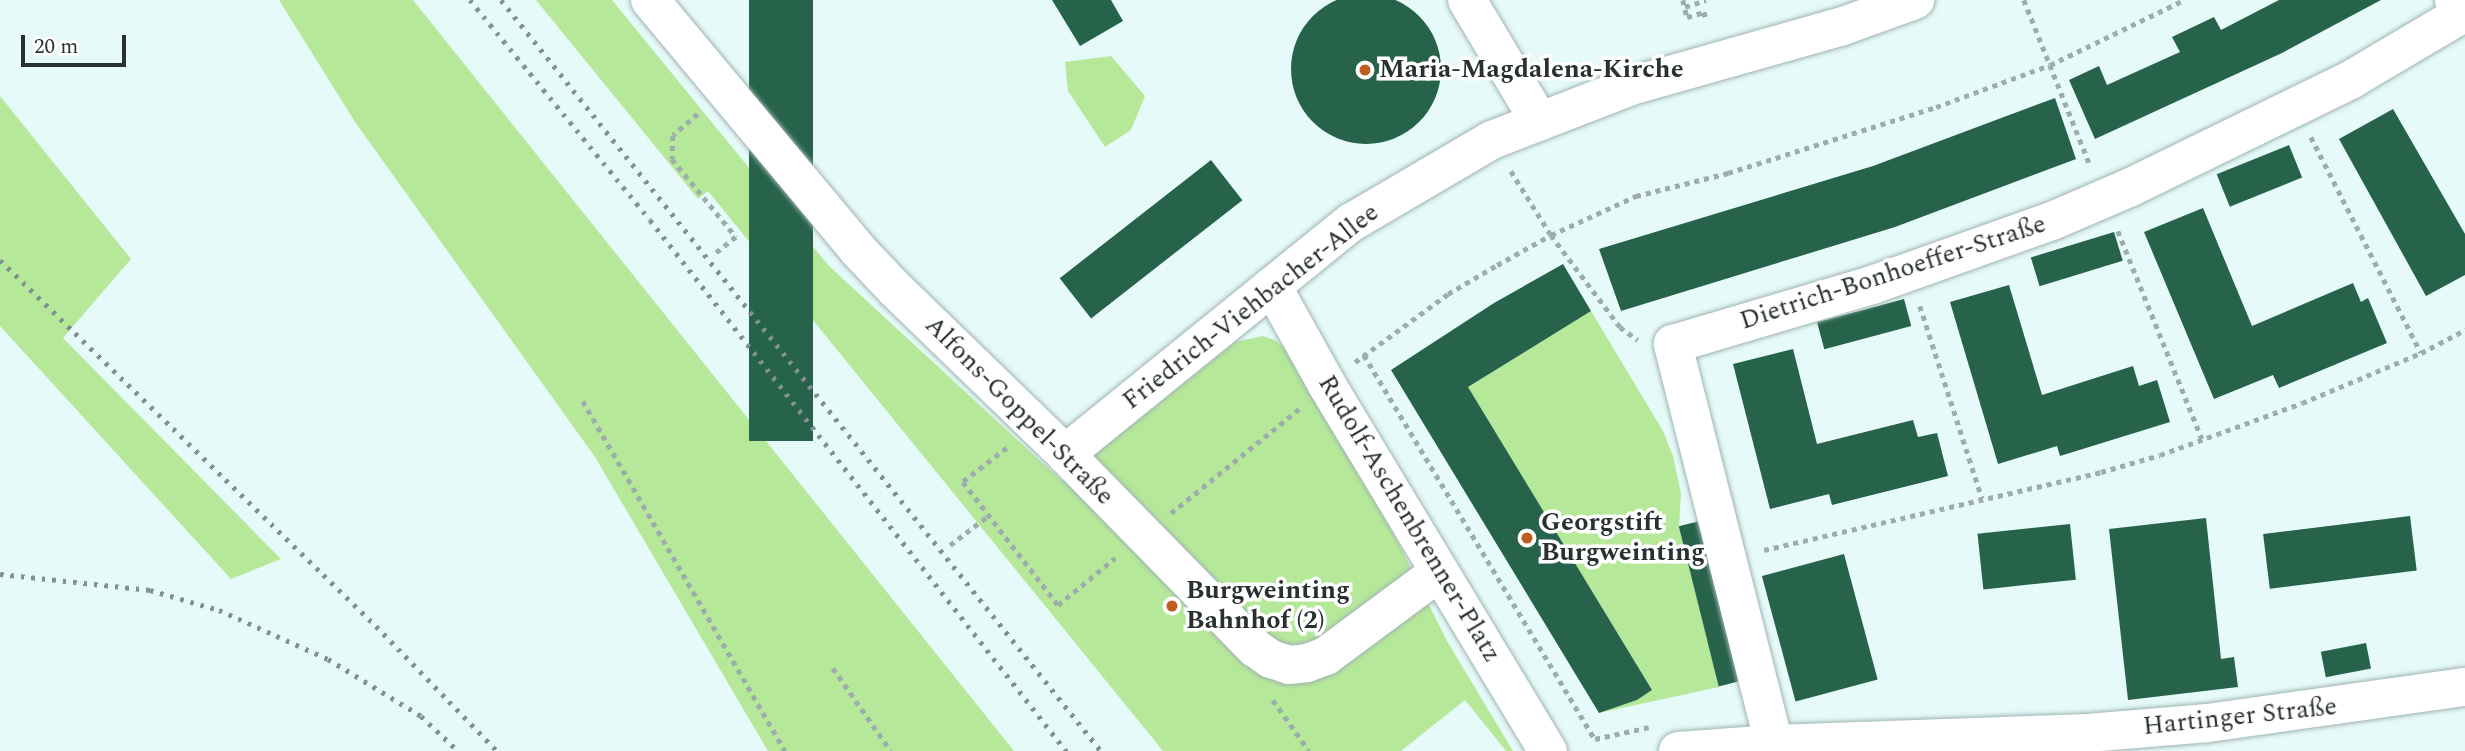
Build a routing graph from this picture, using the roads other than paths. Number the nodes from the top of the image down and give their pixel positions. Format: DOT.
graph roads {
  1 [pos="650,0"];
  2 [pos="1467,0"];
  3 [pos="1916,0"];
  4 [pos="2454,0"];
  5 [pos="1539,121"];
  6 [pos="1272,286"];
  7 [pos="1065,454"];
  8 [pos="1439,572"];
  9 [pos="2465,687"];
  10 [pos="1688,744"];
  11 [pos="1774,744"];
  12 [pos="1548,751"];
  1 -- 7 [label="street, Alfons-Goppel-Straße"];
  2 -- 5 [label="street"];
  3 -- 5 [label="street, Friedrich-Viehbacher-Allee"];
  4 -- 11 [label="street, Dietrich-Bonhoeffer-Straße"];
  5 -- 6 [label="street, Friedrich-Viehbacher-Allee"];
  6 -- 7 [label="street, Friedrich-Viehbacher-Allee"];
  6 -- 8 [label="street, Rudolf-Aschenbrenner-Platz"];
  7 -- 8 [label="street, Alfons-Goppel-Straße"];
  8 -- 12 [label="street, Rudolf-Aschenbrenner-Platz"];
  9 -- 11 [label="street, Hartinger Straße"];
  10 -- 11 [label="street, Hartinger Straße"];
}
